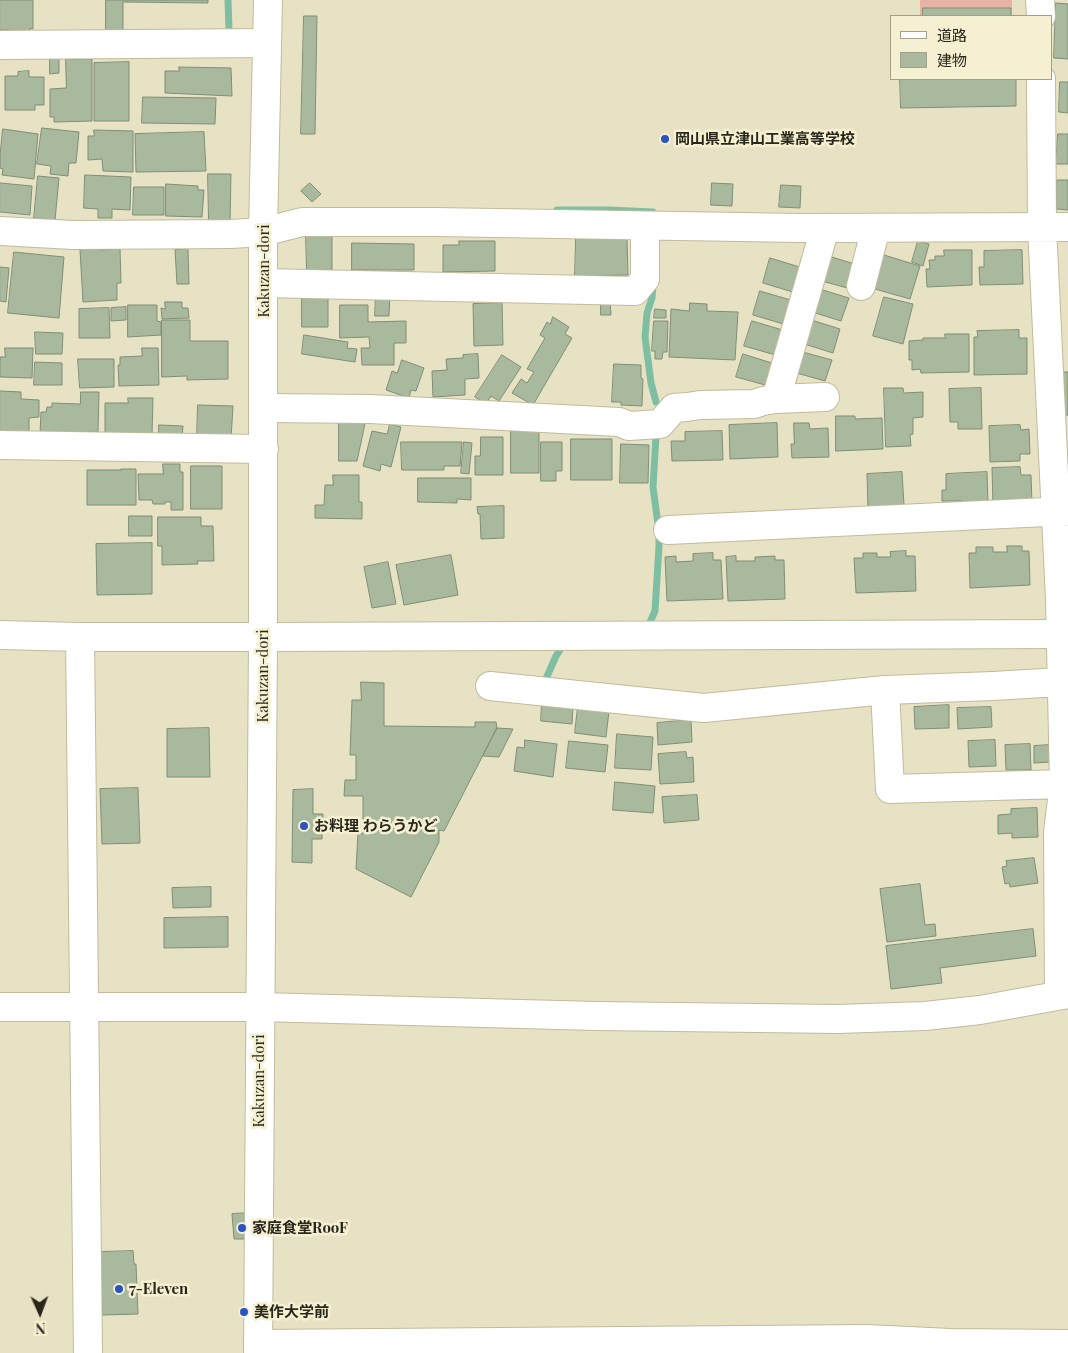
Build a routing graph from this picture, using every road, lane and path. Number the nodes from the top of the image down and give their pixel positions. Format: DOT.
graph roads {
  1 [pos="268,0"];
  2 [pos="1040,0"];
  3 [pos="1040,15"];
  4 [pos="267,43"];
  5 [pos="0,45"];
  6 [pos="1041,80"];
  7 [pos="646,226"];
  8 [pos="1055,227"];
  9 [pos="825,228"];
  10 [pos="876,228"];
  11 [pos="0,230"];
  12 [pos="263,232"];
  13 [pos="263,283"];
  14 [pos="860,286"];
  15 [pos="826,397"];
  16 [pos="776,399"];
  17 [pos="264,408"];
  18 [pos="0,445"];
  19 [pos="264,449"];
  20 [pos="1062,511"];
  21 [pos="668,530"];
  22 [pos="1064,634"];
  23 [pos="0,635"];
  24 [pos="80,636"];
  25 [pos="263,637"];
  26 [pos="1061,682"];
  27 [pos="490,686"];
  28 [pos="886,690"];
  29 [pos="1064,784"];
  30 [pos="1063,832"];
  31 [pos="1064,995"];
  32 [pos="260,1006"];
  33 [pos="0,1007"];
  34 [pos="84,1007"];
  35 [pos="1068,1344"];
  36 [pos="867,1346"];
  37 [pos="258,1349"];
  38 [pos="88,1353"];
  1 -- 4 [label="street, Kakuzan-dori"];
  2 -- 3 [label="street"];
  4 -- 5 [label="street"];
  4 -- 12 [label="street, Kakuzan-dori"];
  6 -- 8 [label="street"];
  7 -- 9 [label="street"];
  7 -- 12 [label="street"];
  7 -- 13 [label="street"];
  8 -- 10 [label="street"];
  8 -- 20 [label="street"];
  9 -- 10 [label="street"];
  9 -- 16 [label="street"];
  10 -- 14 [label="street"];
  11 -- 12 [label="street"];
  12 -- 13 [label="street, Kakuzan-dori"];
  13 -- 17 [label="street, Kakuzan-dori"];
  15 -- 16 [label="street"];
  16 -- 17 [label="street"];
  17 -- 19 [label="street, Kakuzan-dori"];
  18 -- 19 [label="street"];
  19 -- 25 [label="street, Kakuzan-dori"];
  20 -- 21 [label="street"];
  20 -- 22 [label="street"];
  22 -- 25 [label="street"];
  22 -- 26 [label="street"];
  23 -- 24 [label="street"];
  24 -- 25 [label="street"];
  24 -- 34 [label="street"];
  25 -- 32 [label="street, Kakuzan-dori"];
  26 -- 28 [label="street"];
  26 -- 29 [label="street"];
  27 -- 28 [label="street"];
  28 -- 29 [label="street"];
  29 -- 30 [label="street"];
  30 -- 31 [label="street"];
  31 -- 32 [label="street"];
  32 -- 34 [label="street"];
  32 -- 37 [label="street, Kakuzan-dori"];
  33 -- 34 [label="street"];
  34 -- 38 [label="street"];
  35 -- 36 [label="street"];
  36 -- 37 [label="street"];
}
